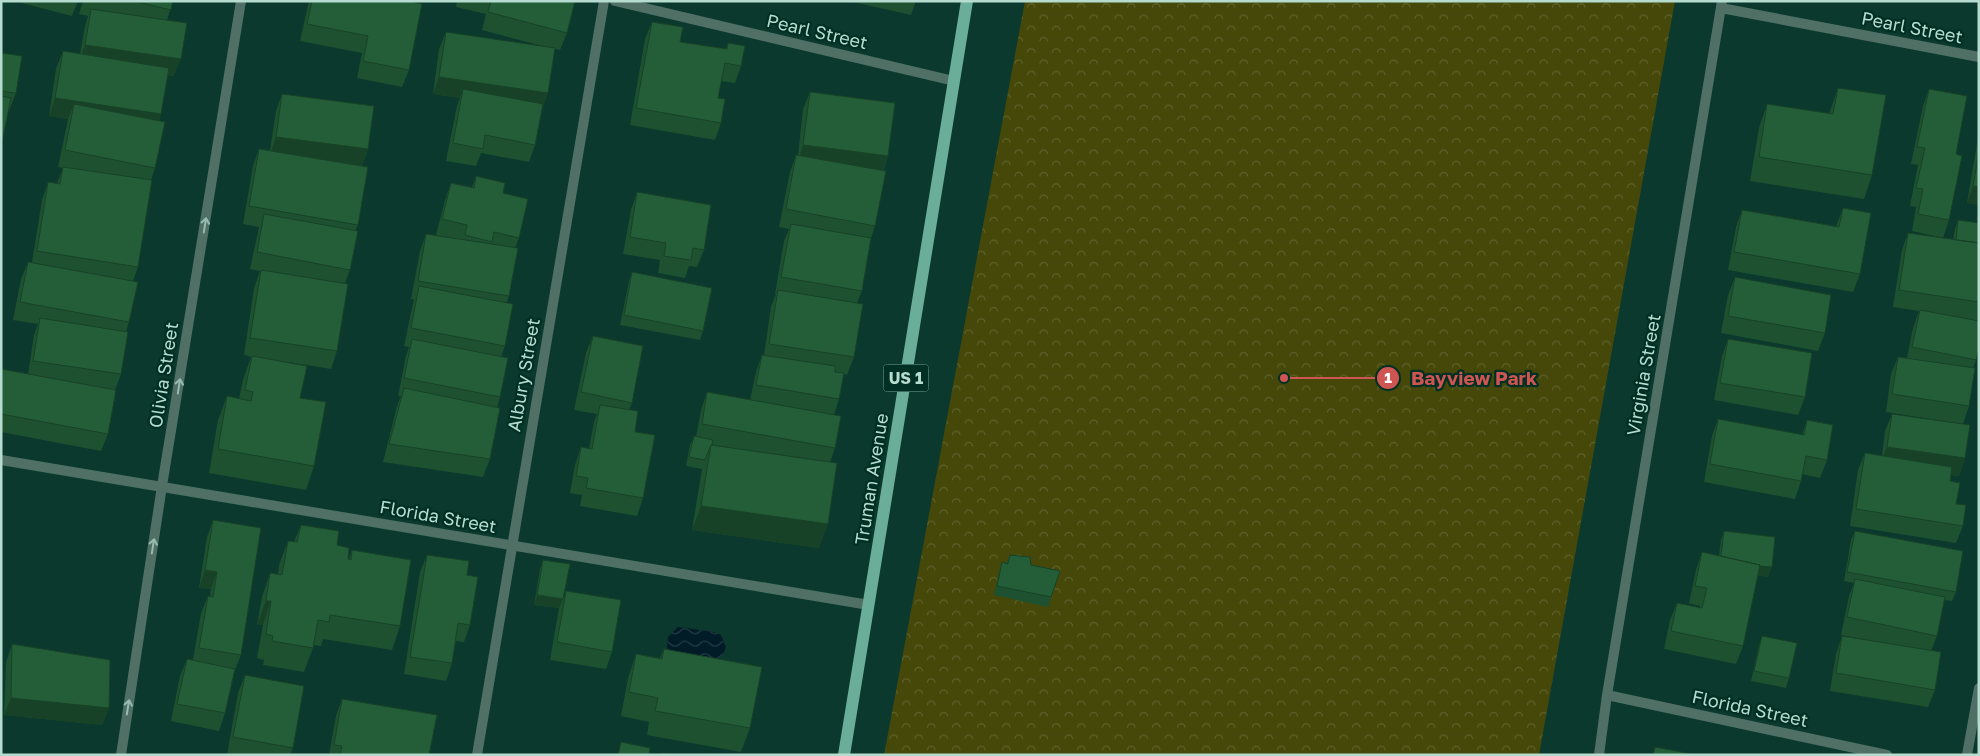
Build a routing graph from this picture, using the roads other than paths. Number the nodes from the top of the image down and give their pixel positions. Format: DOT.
graph roads {
  1 [pos="241,1"];
  2 [pos="604,1"];
  3 [pos="615,1"];
  4 [pos="967,1"];
  5 [pos="1722,5"];
  6 [pos="1979,57"];
  7 [pos="954,81"];
  8 [pos="1,460"];
  9 [pos="162,486"];
  10 [pos="512,546"];
  11 [pos="869,605"];
  12 [pos="1979,688"];
  13 [pos="1607,695"];
  14 [pos="121,755"];
  15 [pos="478,755"];
  16 [pos="844,755"];
  17 [pos="1599,755"];
  18 [pos="1887,755"];
  19 [pos="1968,755"];
  9 -- 1 [label="street, Olivia Street, one-way"];
  2 -- 10 [label="street, Albury Street"];
  3 -- 7 [label="street, Pearl Street"];
  4 -- 7 [label="main road, Truman Avenue / US 1"];
  5 -- 6 [label="street, Pearl Street"];
  5 -- 13 [label="street, Virginia Street"];
  7 -- 11 [label="main road, Truman Avenue / US 1"];
  8 -- 9 [label="street, Florida Street"];
  9 -- 10 [label="street, Florida Street"];
  14 -- 9 [label="street, Olivia Street, one-way"];
  10 -- 11 [label="street, Florida Street"];
  10 -- 15 [label="street, Albury Street"];
  11 -- 16 [label="main road, Truman Avenue / US 1"];
  12 -- 19 [label="street"];
  13 -- 17 [label="street, Virginia Street"];
  13 -- 18 [label="street, Florida Street"];
}
